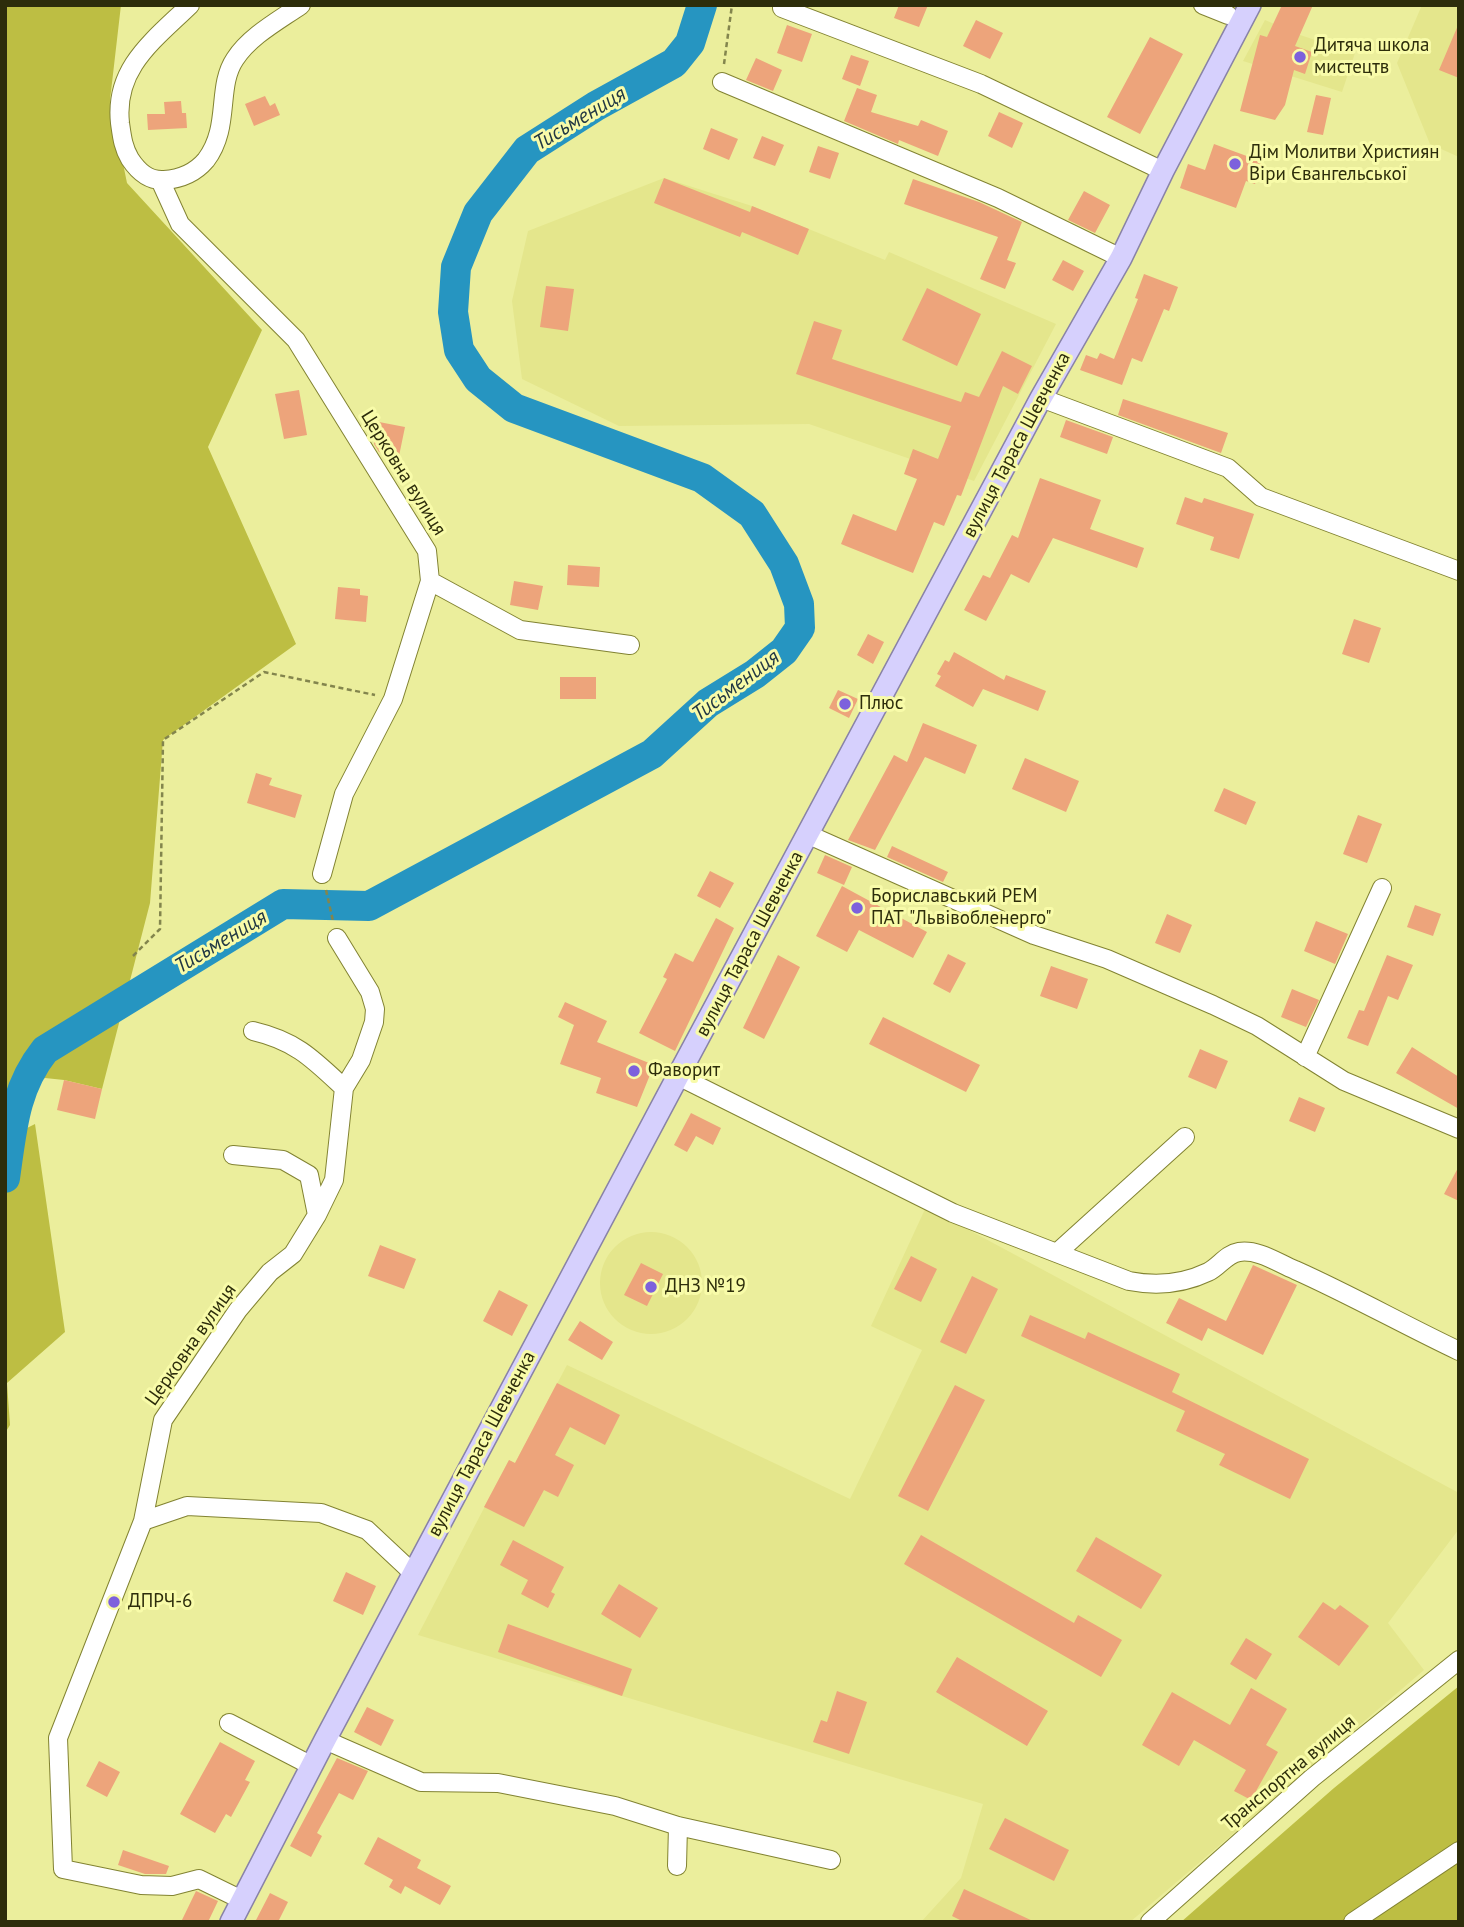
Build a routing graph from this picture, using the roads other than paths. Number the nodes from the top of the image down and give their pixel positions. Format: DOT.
graph roads {
  1 [pos="190,5"];
  2 [pos="301,5"];
  3 [pos="1203,5"];
  4 [pos="1250,5"];
  5 [pos="782,8"];
  6 [pos="1228,15"];
  7 [pos="722,82"];
  8 [pos="1163,171"];
  9 [pos="160,180"];
  10 [pos="1121,258"];
  11 [pos="1041,398"];
  12 [pos="1459,571"];
  13 [pos="430,581"];
  14 [pos="630,645"];
  15 [pos="809,835"];
  16 [pos="322,874"];
  17 [pos="1382,888"];
  18 [pos="337,938"];
  19 [pos="253,1031"];
  20 [pos="1305,1057"];
  21 [pos="678,1076"];
  22 [pos="344,1088"];
  23 [pos="1459,1129"];
  24 [pos="1185,1138"];
  25 [pos="233,1154"];
  26 [pos="317,1215"];
  27 [pos="1058,1252"];
  28 [pos="1459,1350"];
  29 [pos="143,1521"];
  30 [pos="414,1574"];
  31 [pos="1459,1660"];
  32 [pos="229,1723"];
  33 [pos="325,1740"];
  34 [pos="312,1766"];
  35 [pos="678,1826"];
  36 [pos="1459,1851"];
  37 [pos="831,1860"];
  38 [pos="677,1866"];
  39 [pos="242,1900"];
  40 [pos="231,1922"];
  41 [pos="1150,1922"];
  42 [pos="1353,1922"];
  1 -- 9 [label="street"];
  2 -- 9 [label="street"];
  3 -- 6 [label="street"];
  4 -- 8 [label="main road, вулиця Тараса Шевченка"];
  5 -- 8 [label="street"];
  7 -- 10 [label="street"];
  8 -- 10 [label="main road, вулиця Тараса Шевченка"];
  9 -- 13 [label="street, Церковна вулиця"];
  10 -- 11 [label="main road, вулиця Тараса Шевченка"];
  11 -- 12 [label="street"];
  11 -- 15 [label="main road, вулиця Тараса Шевченка"];
  13 -- 14 [label="street"];
  13 -- 16 [label="street, Церковна вулиця"];
  15 -- 20 [label="street"];
  15 -- 21 [label="main road, вулиця Тараса Шевченка"];
  17 -- 20 [label="street"];
  18 -- 22 [label="street, Церковна вулиця"];
  19 -- 22 [label="street"];
  20 -- 23 [label="street"];
  21 -- 27 [label="street"];
  21 -- 30 [label="main road, вулиця Тараса Шевченка"];
  22 -- 26 [label="street, Церковна вулиця"];
  24 -- 27 [label="street"];
  25 -- 26 [label="street"];
  26 -- 29 [label="street, Церковна вулиця"];
  27 -- 28 [label="street"];
  29 -- 30 [label="street"];
  29 -- 39 [label="street, Церковна вулиця"];
  30 -- 33 [label="main road, вулиця Тараса Шевченка"];
  31 -- 41 [label="street, Транспортна вулиця"];
  32 -- 34 [label="street"];
  33 -- 34 [label="main road, вулиця Тараса Шевченка"];
  33 -- 35 [label="street"];
  34 -- 39 [label="main road, вулиця Тараса Шевченка"];
  35 -- 37 [label="street"];
  35 -- 38 [label="street"];
  36 -- 42 [label="street"];
  39 -- 40 [label="main road, вулиця Тараса Шевченка"];
}
